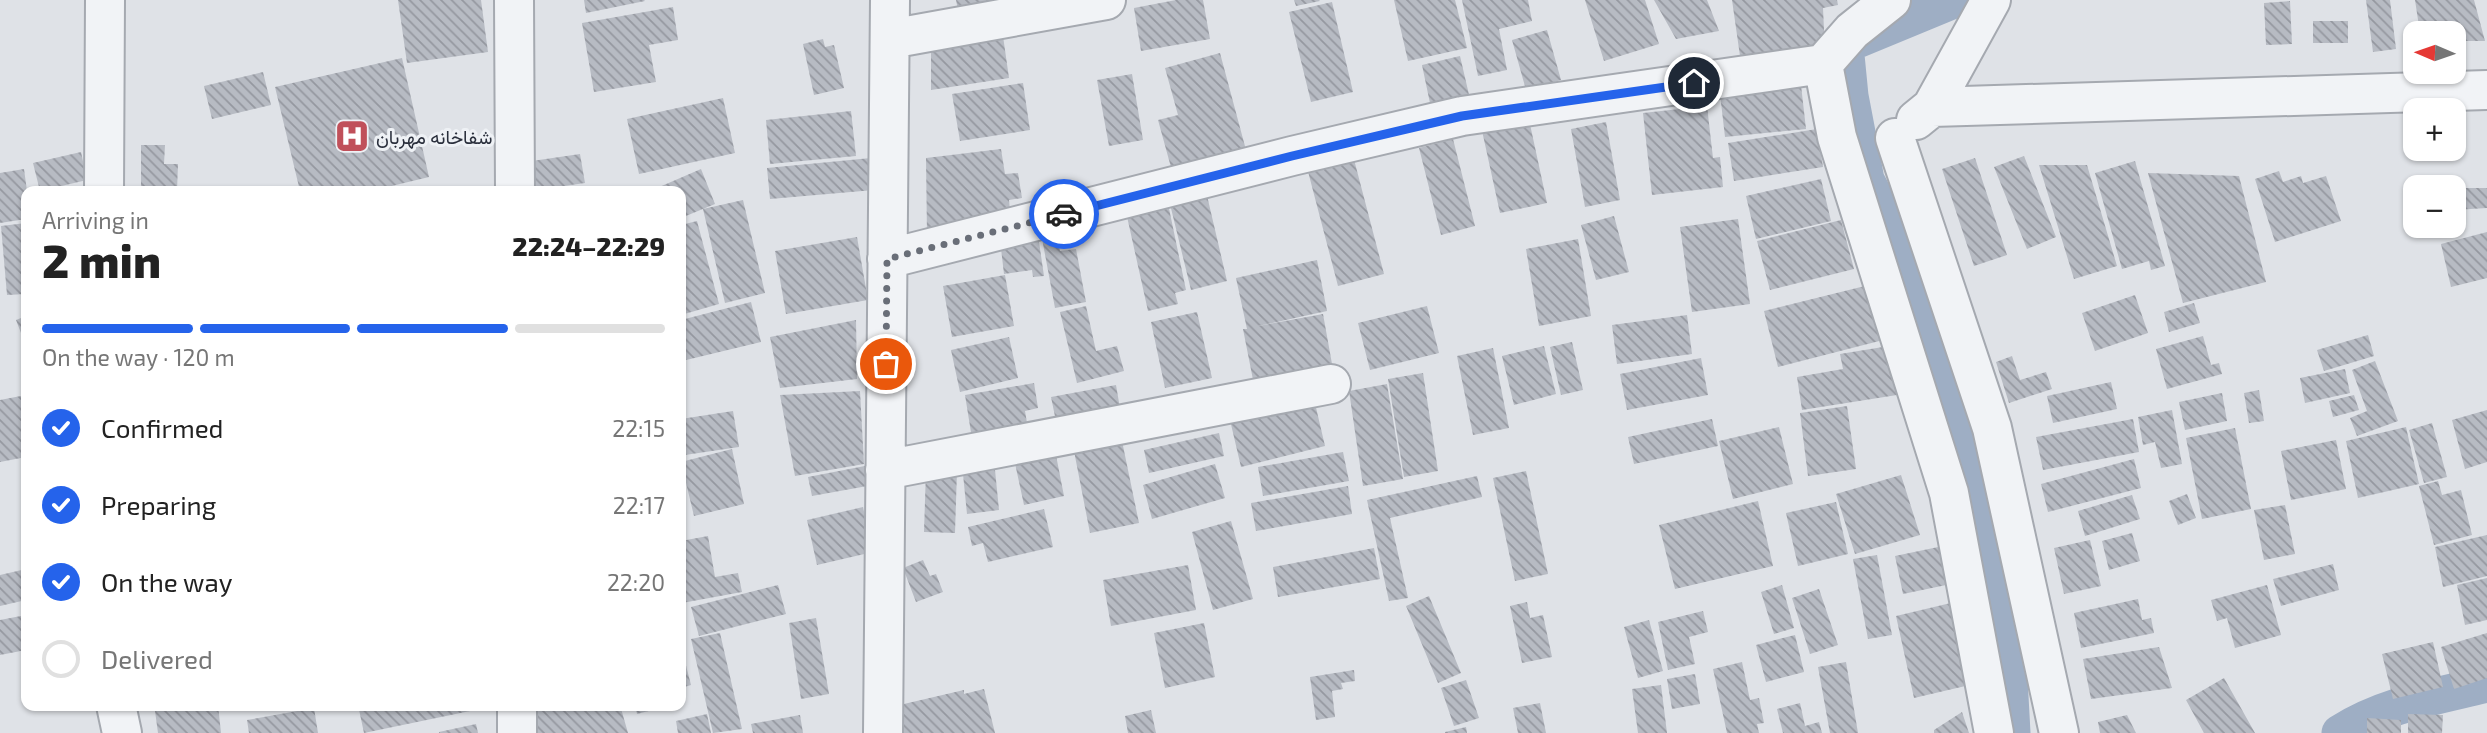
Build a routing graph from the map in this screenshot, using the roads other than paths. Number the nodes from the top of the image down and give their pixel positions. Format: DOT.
graph roads {
  1 [pos="105,0"];
  2 [pos="514,0"];
  3 [pos="890,0"];
  4 [pos="1105,0"];
  5 [pos="1891,0"];
  6 [pos="1991,0"];
  7 [pos="890,39"];
  8 [pos="1823,64"];
  9 [pos="2487,90"];
  10 [pos="1932,107"];
  11 [pos="1837,137"];
  12 [pos="1895,138"];
  13 [pos="104,186"];
  14 [pos="515,186"];
  15 [pos="887,259"];
  16 [pos="1331,384"];
  17 [pos="885,470"];
  18 [pos="117,711"];
  19 [pos="517,711"];
  20 [pos="122,733"];
  21 [pos="517,733"];
  22 [pos="883,733"];
  23 [pos="1994,733"];
  24 [pos="2059,733"];
  1 -- 13 [label="street"];
  2 -- 14 [label="street"];
  3 -- 7 [label="street"];
  4 -- 7 [label="street"];
  5 -- 8 [label="street"];
  6 -- 10 [label="street"];
  7 -- 15 [label="street"];
  8 -- 11 [label="street"];
  8 -- 15 [label="street"];
  9 -- 10 [label="street"];
  10 -- 12 [label="street"];
  11 -- 12 [label="street"];
  11 -- 23 [label="street"];
  12 -- 24 [label="street"];
  15 -- 17 [label="street"];
  16 -- 17 [label="street"];
  17 -- 22 [label="street"];
  18 -- 20 [label="street"];
  19 -- 21 [label="street"];
}
